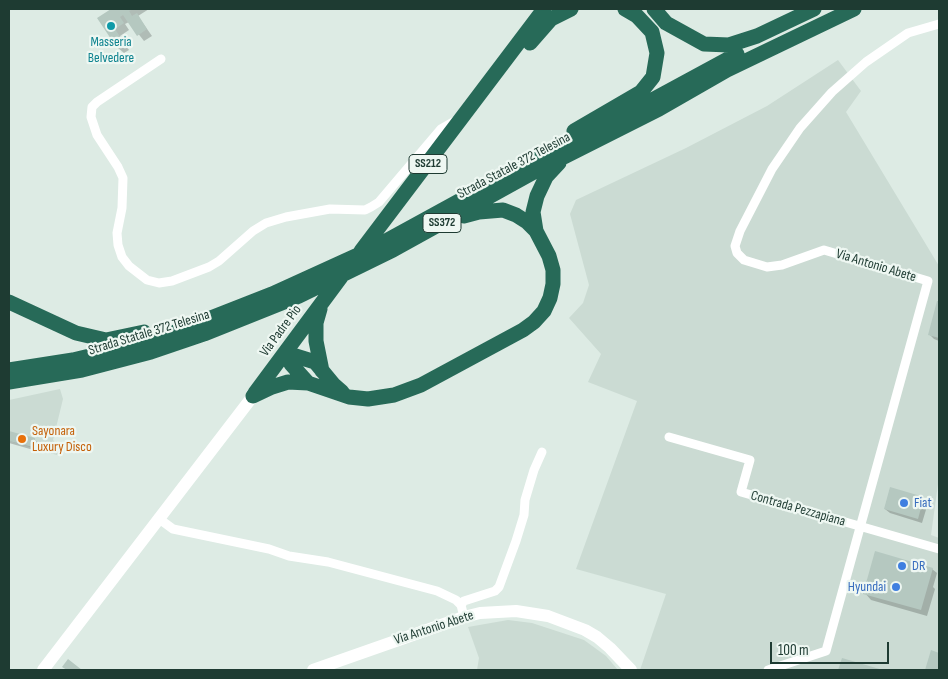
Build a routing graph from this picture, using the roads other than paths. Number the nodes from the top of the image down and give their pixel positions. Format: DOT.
graph roads {
  1 [pos="544,9"];
  2 [pos="571,9"];
  3 [pos="625,9"];
  4 [pos="654,9"];
  5 [pos="814,9"];
  6 [pos="830,9"];
  7 [pos="854,9"];
  8 [pos="939,24"];
  9 [pos="161,59"];
  10 [pos="468,109"];
  11 [pos="564,158"];
  12 [pos="510,173"];
  13 [pos="446,221"];
  14 [pos="536,231"];
  15 [pos="9,302"];
  16 [pos="322,302"];
  17 [pos="223,313"];
  18 [pos="286,353"];
  19 [pos="114,363"];
  20 [pos="9,370"];
  21 [pos="322,371"];
  22 [pos="9,382"];
  23 [pos="308,382"];
  24 [pos="9,392"];
  25 [pos="252,396"];
  26 [pos="348,397"];
  27 [pos="669,437"];
  28 [pos="542,452"];
  29 [pos="158,518"];
  30 [pos="860,527"];
  31 [pos="939,549"];
  32 [pos="462,611"];
  33 [pos="43,670"];
  34 [pos="313,670"];
  35 [pos="631,670"];
  36 [pos="768,670"];
  1 -- 10 [label="highway, Via Padre Pio / SS212"];
  2 -- 10 [label="highway"];
  3 -- 12 [label="highway"];
  4 -- 5 [label="highway"];
  6 -- 12 [label="highway, Strada Statale 372 Telesina / SS372"];
  7 -- 11 [label="highway, Strada Statale 372 Telesina / SS372"];
  8 -- 30 [label="street, Via Antonio Abete"];
  9 -- 10 [label="street"];
  10 -- 16 [label="highway, Via Padre Pio / SS212"];
  11 -- 13 [label="highway, Strada Statale 372 Telesina / SS372"];
  11 -- 14 [label="highway"];
  12 -- 17 [label="highway, Strada Statale 372 Telesina / SS372"];
  13 -- 14 [label="highway"];
  13 -- 19 [label="highway, Strada Statale 372 Telesina / SS372"];
  14 -- 26 [label="highway"];
  15 -- 17 [label="highway"];
  16 -- 18 [label="highway, Via Padre Pio / SS212"];
  16 -- 21 [label="highway"];
  17 -- 20 [label="highway, Strada Statale 372 Telesina / SS372"];
  18 -- 21 [label="highway"];
  18 -- 23 [label="highway"];
  18 -- 25 [label="highway, Via Padre Pio / SS212"];
  19 -- 22 [label="highway, Strada Statale 372 Telesina / SS372"];
  19 -- 24 [label="highway"];
  21 -- 26 [label="highway"];
  23 -- 25 [label="highway"];
  23 -- 26 [label="highway"];
  25 -- 29 [label="main road, Via Padre Pio / SS212"];
  27 -- 30 [label="street, Contrada Pezzapiana"];
  28 -- 32 [label="street"];
  29 -- 32 [label="street"];
  29 -- 33 [label="main road, Via Padre Pio / SS212"];
  30 -- 31 [label="street, Contrada Pezzapiana"];
  30 -- 36 [label="street, Via Antonio Abete"];
  32 -- 34 [label="main road, Via Antonio Abete"];
  32 -- 35 [label="main road, Via Antonio Abete"];
}
